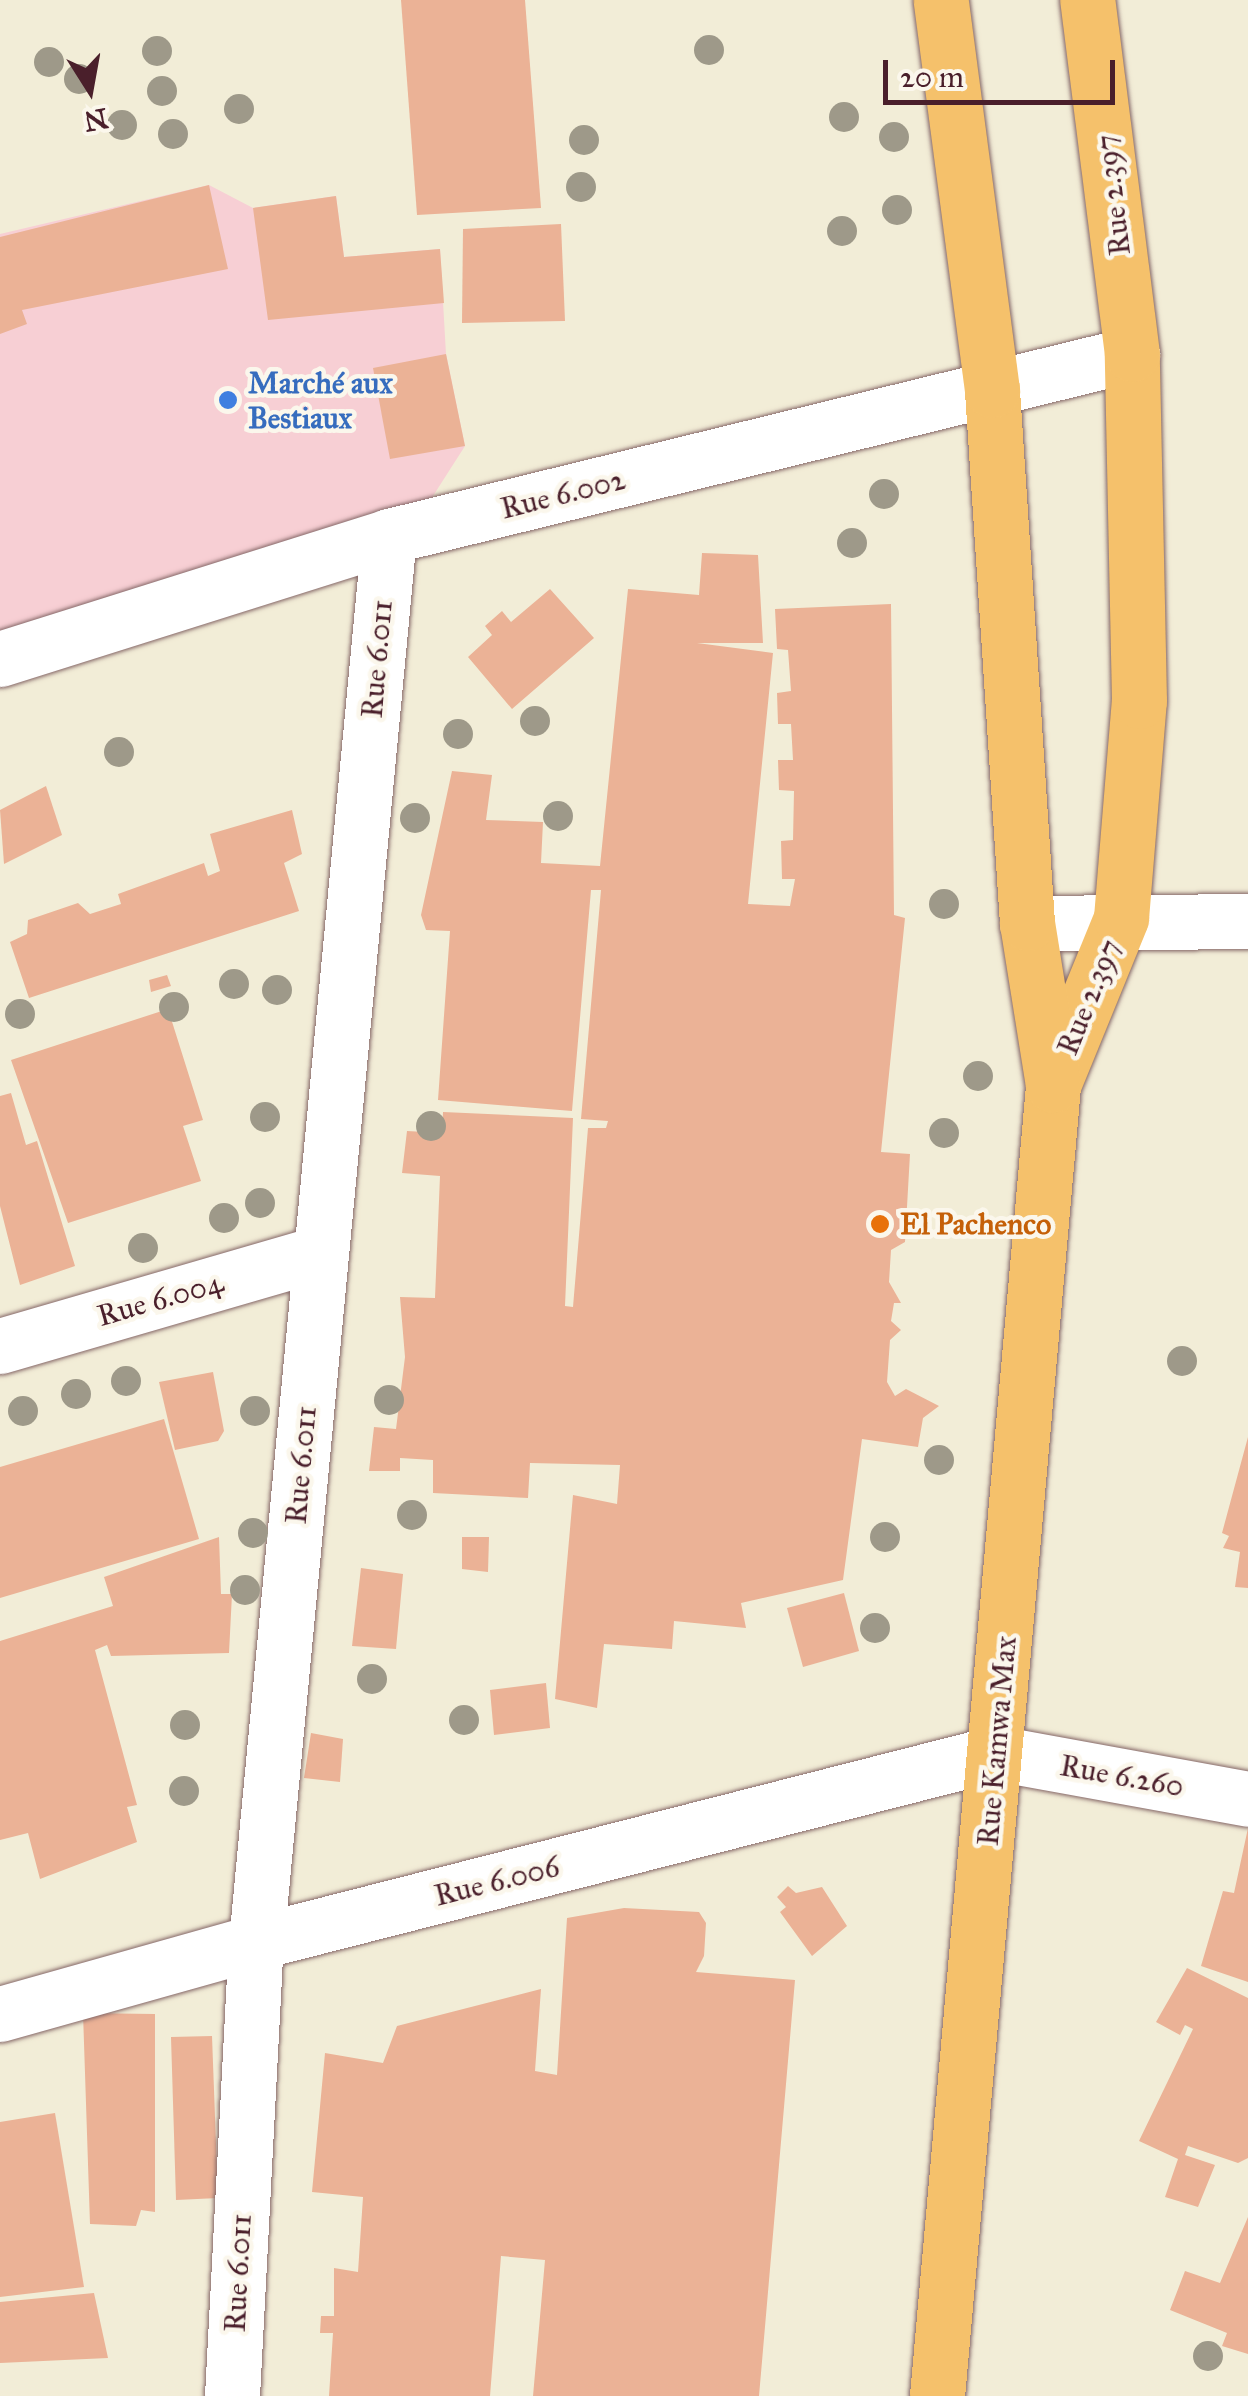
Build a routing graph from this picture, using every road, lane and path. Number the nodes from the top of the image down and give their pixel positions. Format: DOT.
graph roads {
  1 [pos="940,0"];
  2 [pos="1086,0"];
  3 [pos="1132,354"];
  4 [pos="992,390"];
  5 [pos="389,536"];
  6 [pos="0,659"];
  7 [pos="1120,918"];
  8 [pos="1248,921"];
  9 [pos="1027,923"];
  10 [pos="1053,1085"];
  11 [pos="320,1252"];
  12 [pos="0,1346"];
  13 [pos="996,1754"];
  14 [pos="1248,1799"];
  15 [pos="256,1942"];
  16 [pos="0,2014"];
  17 [pos="232,2396"];
  18 [pos="938,2396"];
  1 -- 4 [label="main road, Rue 2.397"];
  2 -- 3 [label="main road, Rue 2.397"];
  3 -- 4 [label="street, Rue 6.002"];
  3 -- 7 [label="main road, Rue 2.397"];
  4 -- 5 [label="street, Rue 6.002"];
  4 -- 9 [label="main road, Rue 2.397"];
  5 -- 6 [label="street, Rue 6.002"];
  5 -- 11 [label="street, Rue 6.011"];
  7 -- 8 [label="street"];
  7 -- 9 [label="street"];
  7 -- 10 [label="main road, Rue 2.397"];
  9 -- 10 [label="main road, Rue 2.397"];
  10 -- 13 [label="main road, Rue Kamwa Max"];
  11 -- 12 [label="street, Rue 6.004"];
  11 -- 15 [label="street, Rue 6.011"];
  13 -- 14 [label="street, Rue 6.260"];
  13 -- 15 [label="street, Rue 6.006"];
  13 -- 18 [label="main road, Rue Kamwa Max"];
  15 -- 16 [label="street, Rue 6.006"];
  15 -- 17 [label="street, Rue 6.011"];
}
